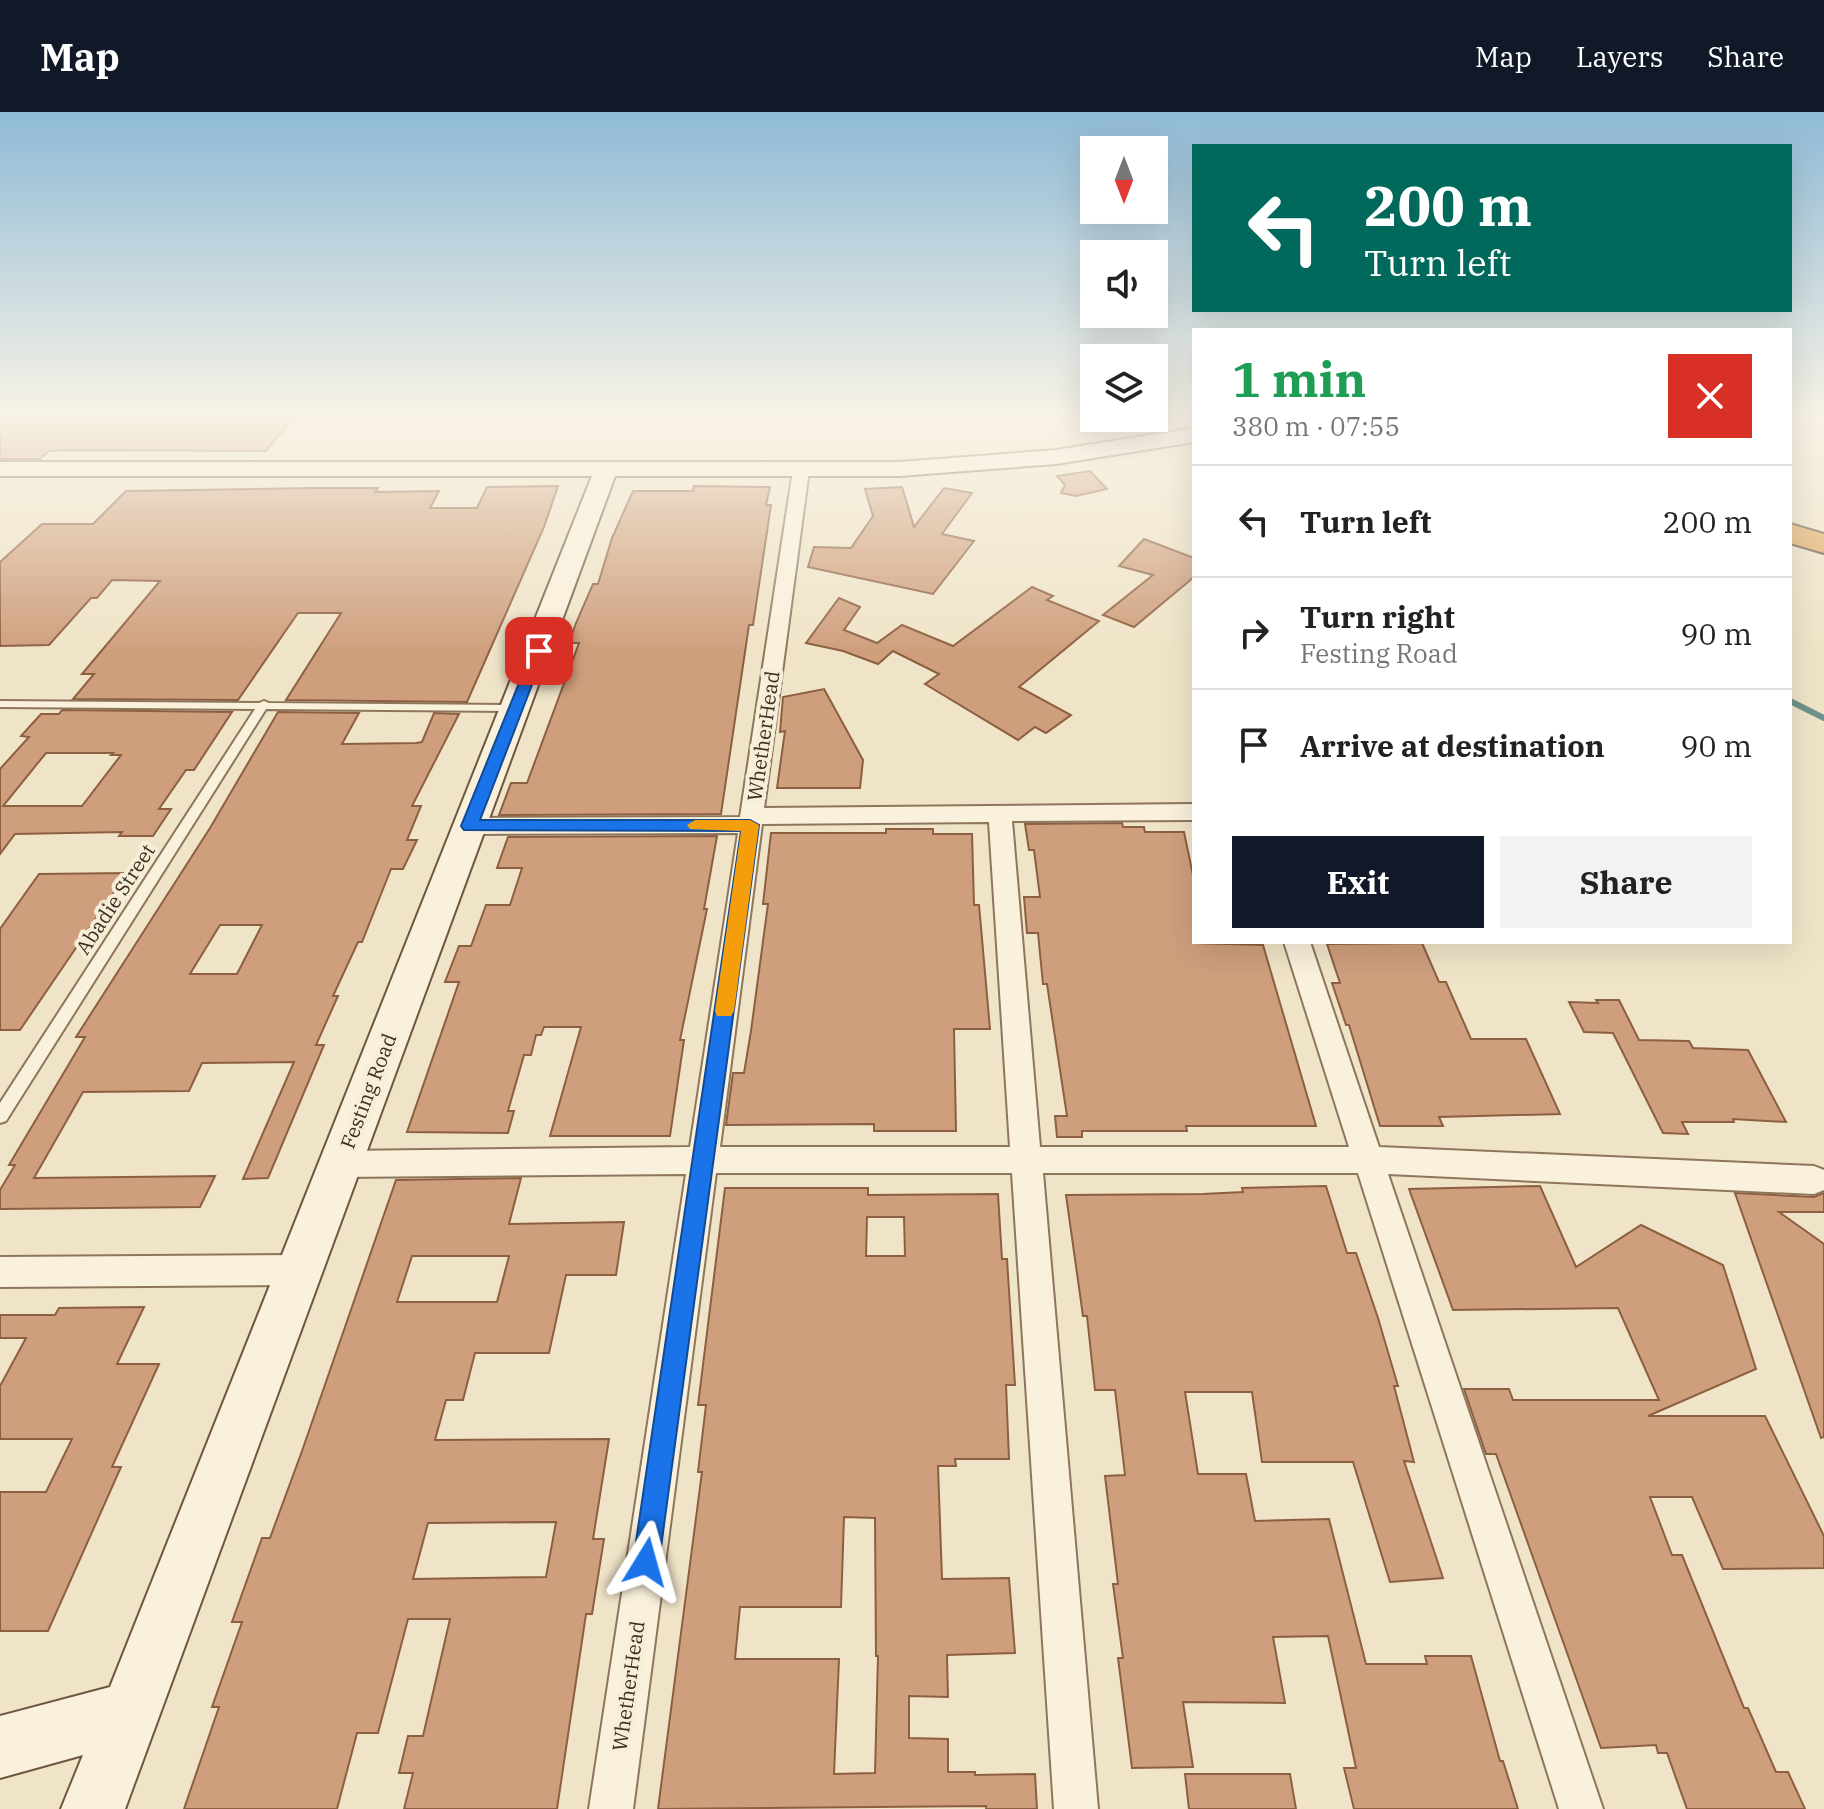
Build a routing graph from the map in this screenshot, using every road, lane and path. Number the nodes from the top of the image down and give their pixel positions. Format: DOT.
graph roads {
  1 [pos="597,493"];
  2 [pos="797,493"];
  3 [pos="1792,525"];
  4 [pos="1792,534"];
  5 [pos="1824,535"];
  6 [pos="1824,544"];
  7 [pos="0,704"];
  8 [pos="264,704"];
  9 [pos="517,708"];
  10 [pos="1192,812"];
  11 [pos="1000,816"];
  12 [pos="751,821"];
  13 [pos="470,826"];
  14 [pos="1298,944"];
  15 [pos="0,1116"];
  16 [pos="703,1160"];
  17 [pos="1368,1160"];
  18 [pos="1024,1161"];
  19 [pos="340,1164"];
  20 [pos="1814,1180"];
  21 [pos="299,1270"];
  22 [pos="0,1272"];
  23 [pos="130,1712"];
  24 [pos="0,1747"];
  25 [pos="93,1809"];
  26 [pos="611,1809"];
  27 [pos="1076,1809"];
  28 [pos="1581,1809"];
  1 -- 9 [label="main road, Festing Road"];
  2 -- 12 [label="street, WhetherHead"];
  3 -- 5 [label="highway"];
  4 -- 6 [label="highway"];
  7 -- 8 [label="lane"];
  8 -- 9 [label="lane"];
  8 -- 15 [label="lane, Abadie Street"];
  9 -- 13 [label="main road, Festing Road"];
  10 -- 11 [label="street"];
  11 -- 12 [label="street"];
  11 -- 18 [label="street"];
  12 -- 13 [label="street"];
  12 -- 16 [label="street, WhetherHead"];
  13 -- 19 [label="main road, Festing Road"];
  14 -- 17 [label="street"];
  16 -- 18 [label="street"];
  16 -- 19 [label="street"];
  16 -- 26 [label="street, WhetherHead"];
  17 -- 18 [label="street"];
  17 -- 20 [label="street"];
  17 -- 28 [label="street"];
  18 -- 27 [label="street"];
  19 -- 21 [label="main road, Festing Road"];
  21 -- 22 [label="street"];
  21 -- 23 [label="main road, Festing Road"];
  23 -- 24 [label="main road"];
  23 -- 25 [label="main road, Festing Road"];
}
